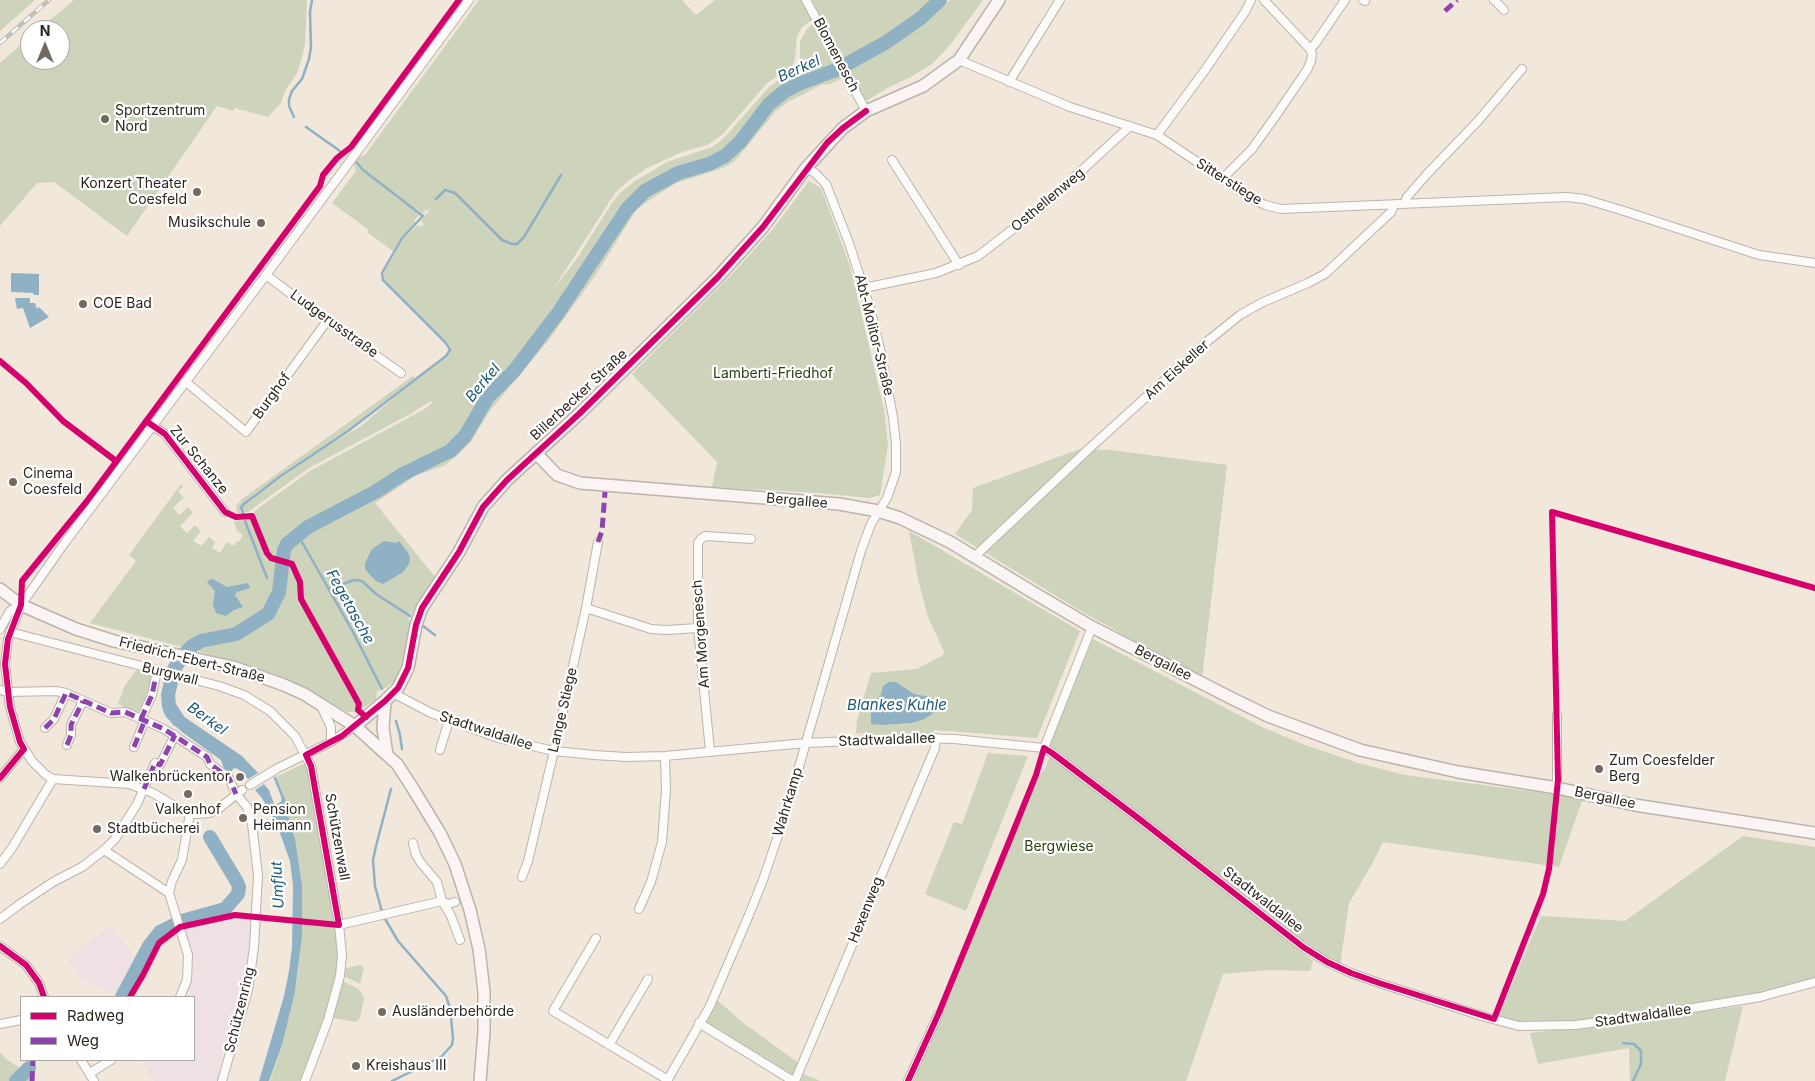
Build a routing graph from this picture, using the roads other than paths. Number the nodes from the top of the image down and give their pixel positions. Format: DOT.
graph roads {
  1 [pos="469,0"];
  2 [pos="1000,0"];
  3 [pos="1060,0"];
  4 [pos="1251,0"];
  5 [pos="1264,0"];
  6 [pos="1345,0"];
  7 [pos="1494,0"];
  8 [pos="808,3"];
  9 [pos="1504,10"];
  10 [pos="1310,49"];
  11 [pos="959,60"];
  12 [pos="1522,69"];
  13 [pos="1009,82"];
  14 [pos="866,111"];
  15 [pos="1130,126"];
  16 [pos="1157,135"];
  17 [pos="892,160"];
  18 [pos="806,168"];
  19 [pos="1222,179"];
  20 [pos="1404,204"];
  21 [pos="1394,205"];
  22 [pos="1815,263"];
  23 [pos="959,265"];
  24 [pos="266,275"];
  25 [pos="864,288"];
  26 [pos="327,321"];
  27 [pos="402,373"];
  28 [pos="186,382"];
  29 [pos="153,426"];
  30 [pos="536,453"];
  31 [pos="878,511"];
  32 [pos="225,512"];
  33 [pos="751,539"];
  34 [pos="598,542"];
  35 [pos="974,556"];
  36 [pos="0,589"];
  37 [pos="21,605"];
  38 [pos="586,608"];
  39 [pos="1092,627"];
  40 [pos="698,628"];
  41 [pos="0,629"];
  42 [pos="10,632"];
  43 [pos="160,672"];
  44 [pos="4,691"];
  45 [pos="66,693"];
  46 [pos="389,697"];
  47 [pos="83,701"];
  48 [pos="320,704"];
  49 [pos="1557,715"];
  50 [pos="143,720"];
  51 [pos="449,720"];
  52 [pos="355,726"];
  53 [pos="45,728"];
  54 [pos="175,735"];
  55 [pos="936,738"];
  56 [pos="331,742"];
  57 [pos="806,743"];
  58 [pos="67,745"];
  59 [pos="134,747"];
  60 [pos="1044,748"];
  61 [pos="24,749"];
  62 [pos="440,750"];
  63 [pos="554,751"];
  64 [pos="710,752"];
  65 [pos="306,755"];
  66 [pos="387,755"];
  67 [pos="665,756"];
  68 [pos="0,778"];
  69 [pos="54,779"];
  70 [pos="250,786"];
  71 [pos="1558,788"];
  72 [pos="144,789"];
  73 [pos="239,792"];
  74 [pos="190,813"];
  75 [pos="1815,833"];
  76 [pos="414,843"];
  77 [pos="104,850"];
  78 [pos="0,864"];
  79 [pos="522,877"];
  80 [pos="169,893"];
  81 [pos="442,901"];
  82 [pos="455,902"];
  83 [pos="638,909"];
  84 [pos="0,919"];
  85 [pos="339,925"];
  86 [pos="596,938"];
  87 [pos="460,940"];
  88 [pos="0,946"];
  89 [pos="648,979"];
  90 [pos="1815,982"];
  91 [pos="44,996"];
  92 [pos="180,996"];
  93 [pos="938,1014"];
  94 [pos="20,1020"];
  95 [pos="699,1023"];
  96 [pos="0,1024"];
  97 [pos="609,1045"];
  98 [pos="82,1061"];
  99 [pos="109,1061"];
  100 [pos="90,1073"];
  101 [pos="94,1081"];
  102 [pos="222,1081"];
  103 [pos="305,1081"];
  104 [pos="480,1081"];
  105 [pos="668,1081"];
  106 [pos="794,1081"];
  107 [pos="908,1081"];
  1 -- 24 [label="street"];
  2 -- 11 [label="street, Billerbecker Straße"];
  3 -- 13 [label="street"];
  4 -- 16 [label="street"];
  5 -- 10 [label="street"];
  6 -- 10 [label="street"];
  7 -- 9 [label="street"];
  8 -- 14 [label="street, Blomenesch"];
  10 -- 19 [label="street"];
  11 -- 13 [label="street, Sitterstiege"];
  11 -- 14 [label="street, Billerbecker Straße"];
  12 -- 20 [label="street"];
  13 -- 15 [label="street, Sitterstiege"];
  14 -- 18 [label="street, Billerbecker Straße"];
  15 -- 16 [label="street, Sitterstiege"];
  15 -- 23 [label="street, Osthellenweg"];
  16 -- 19 [label="street, Sitterstiege"];
  17 -- 23 [label="street"];
  18 -- 25 [label="street, Abt-Molitor-Straße"];
  18 -- 30 [label="street, Billerbecker Straße"];
  19 -- 21 [label="street, Sitterstiege"];
  20 -- 21 [label="street, Sitterstiege"];
  20 -- 22 [label="street, Sitterstiege"];
  21 -- 35 [label="street, Am Eiskeller"];
  23 -- 25 [label="street, Osthellenweg"];
  24 -- 26 [label="street, Ludgerusstraße"];
  24 -- 28 [label="street"];
  25 -- 31 [label="street, Abt-Molitor-Straße"];
  26 -- 27 [label="street, Ludgerusstraße"];
  26 -- 28 [label="street, Burghof"];
  28 -- 29 [label="street"];
  29 -- 32 [label="street, Zur Schanze"];
  29 -- 37 [label="street"];
  30 -- 31 [label="street, Bergallee"];
  30 -- 46 [label="street, Billerbecker Straße"];
  31 -- 35 [label="street, Bergallee"];
  31 -- 57 [label="street, Wahrkamp"];
  33 -- 40 [label="street, Am Morgenesch"];
  34 -- 38 [label="street, Lange Stiege"];
  35 -- 39 [label="street, Bergallee"];
  36 -- 37 [label="street, Friedrich-Ebert-Straße"];
  37 -- 41 [label="street"];
  37 -- 42 [label="street"];
  37 -- 48 [label="street, Friedrich-Ebert-Straße"];
  38 -- 40 [label="street"];
  38 -- 63 [label="street, Lange Stiege"];
  39 -- 60 [label="street"];
  39 -- 71 [label="street, Bergallee"];
  40 -- 64 [label="street, Am Morgenesch"];
  42 -- 43 [label="street, Burgwall"];
  42 -- 44 [label="street"];
  43 -- 50 [label="street"];
  43 -- 65 [label="street, Burgwall"];
  44 -- 45 [label="street"];
  44 -- 61 [label="street"];
  45 -- 47 [label="street, Schützenring"];
  45 -- 53 [label="street"];
  46 -- 51 [label="street, Stadtwaldallee"];
  46 -- 52 [label="street, Billerbecker Straße"];
  46 -- 66 [label="street"];
  47 -- 50 [label="street, Schützenring"];
  47 -- 58 [label="street"];
  48 -- 52 [label="street, Friedrich-Ebert-Straße"];
  48 -- 56 [label="street"];
  49 -- 71 [label="street"];
  50 -- 54 [label="street, Schützenring"];
  50 -- 59 [label="street"];
  51 -- 62 [label="street"];
  51 -- 63 [label="street, Stadtwaldallee"];
  52 -- 56 [label="street"];
  52 -- 66 [label="street, Friedrich-Ebert-Straße"];
  54 -- 72 [label="street"];
  54 -- 73 [label="street, Schützenring"];
  55 -- 57 [label="street, Stadtwaldallee"];
  55 -- 60 [label="street, Stadtwaldallee"];
  55 -- 106 [label="street, Hexenweg"];
  56 -- 65 [label="street"];
  57 -- 64 [label="street, Stadtwaldallee"];
  57 -- 95 [label="street, Wahrkamp"];
  60 -- 90 [label="street, Stadtwaldallee"];
  61 -- 68 [label="street"];
  61 -- 69 [label="street"];
  63 -- 67 [label="street, Stadtwaldallee"];
  63 -- 79 [label="street, Lange Stiege"];
  64 -- 67 [label="street, Stadtwaldallee"];
  65 -- 70 [label="street"];
  65 -- 85 [label="street, Schützenwall"];
  66 -- 104 [label="street, Friedrich-Ebert-Straße"];
  67 -- 83 [label="street"];
  69 -- 72 [label="street"];
  69 -- 78 [label="street"];
  71 -- 75 [label="street, Bergallee"];
  72 -- 74 [label="street"];
  72 -- 77 [label="street"];
  73 -- 74 [label="street"];
  73 -- 102 [label="street, Schützenring"];
  74 -- 80 [label="street"];
  76 -- 81 [label="street"];
  77 -- 80 [label="street"];
  77 -- 84 [label="street"];
  80 -- 92 [label="street"];
  81 -- 82 [label="street"];
  81 -- 85 [label="street"];
  81 -- 87 [label="street"];
  85 -- 103 [label="street, Schützenwall"];
  86 -- 97 [label="street"];
  88 -- 91 [label="street"];
  89 -- 97 [label="street"];
  93 -- 107 [label="street"];
  94 -- 96 [label="street"];
  95 -- 105 [label="street, Wahrkamp"];
  95 -- 106 [label="street"];
  97 -- 105 [label="street"];
  98 -- 100 [label="street"];
  99 -- 100 [label="street"];
  100 -- 101 [label="street"];
}
